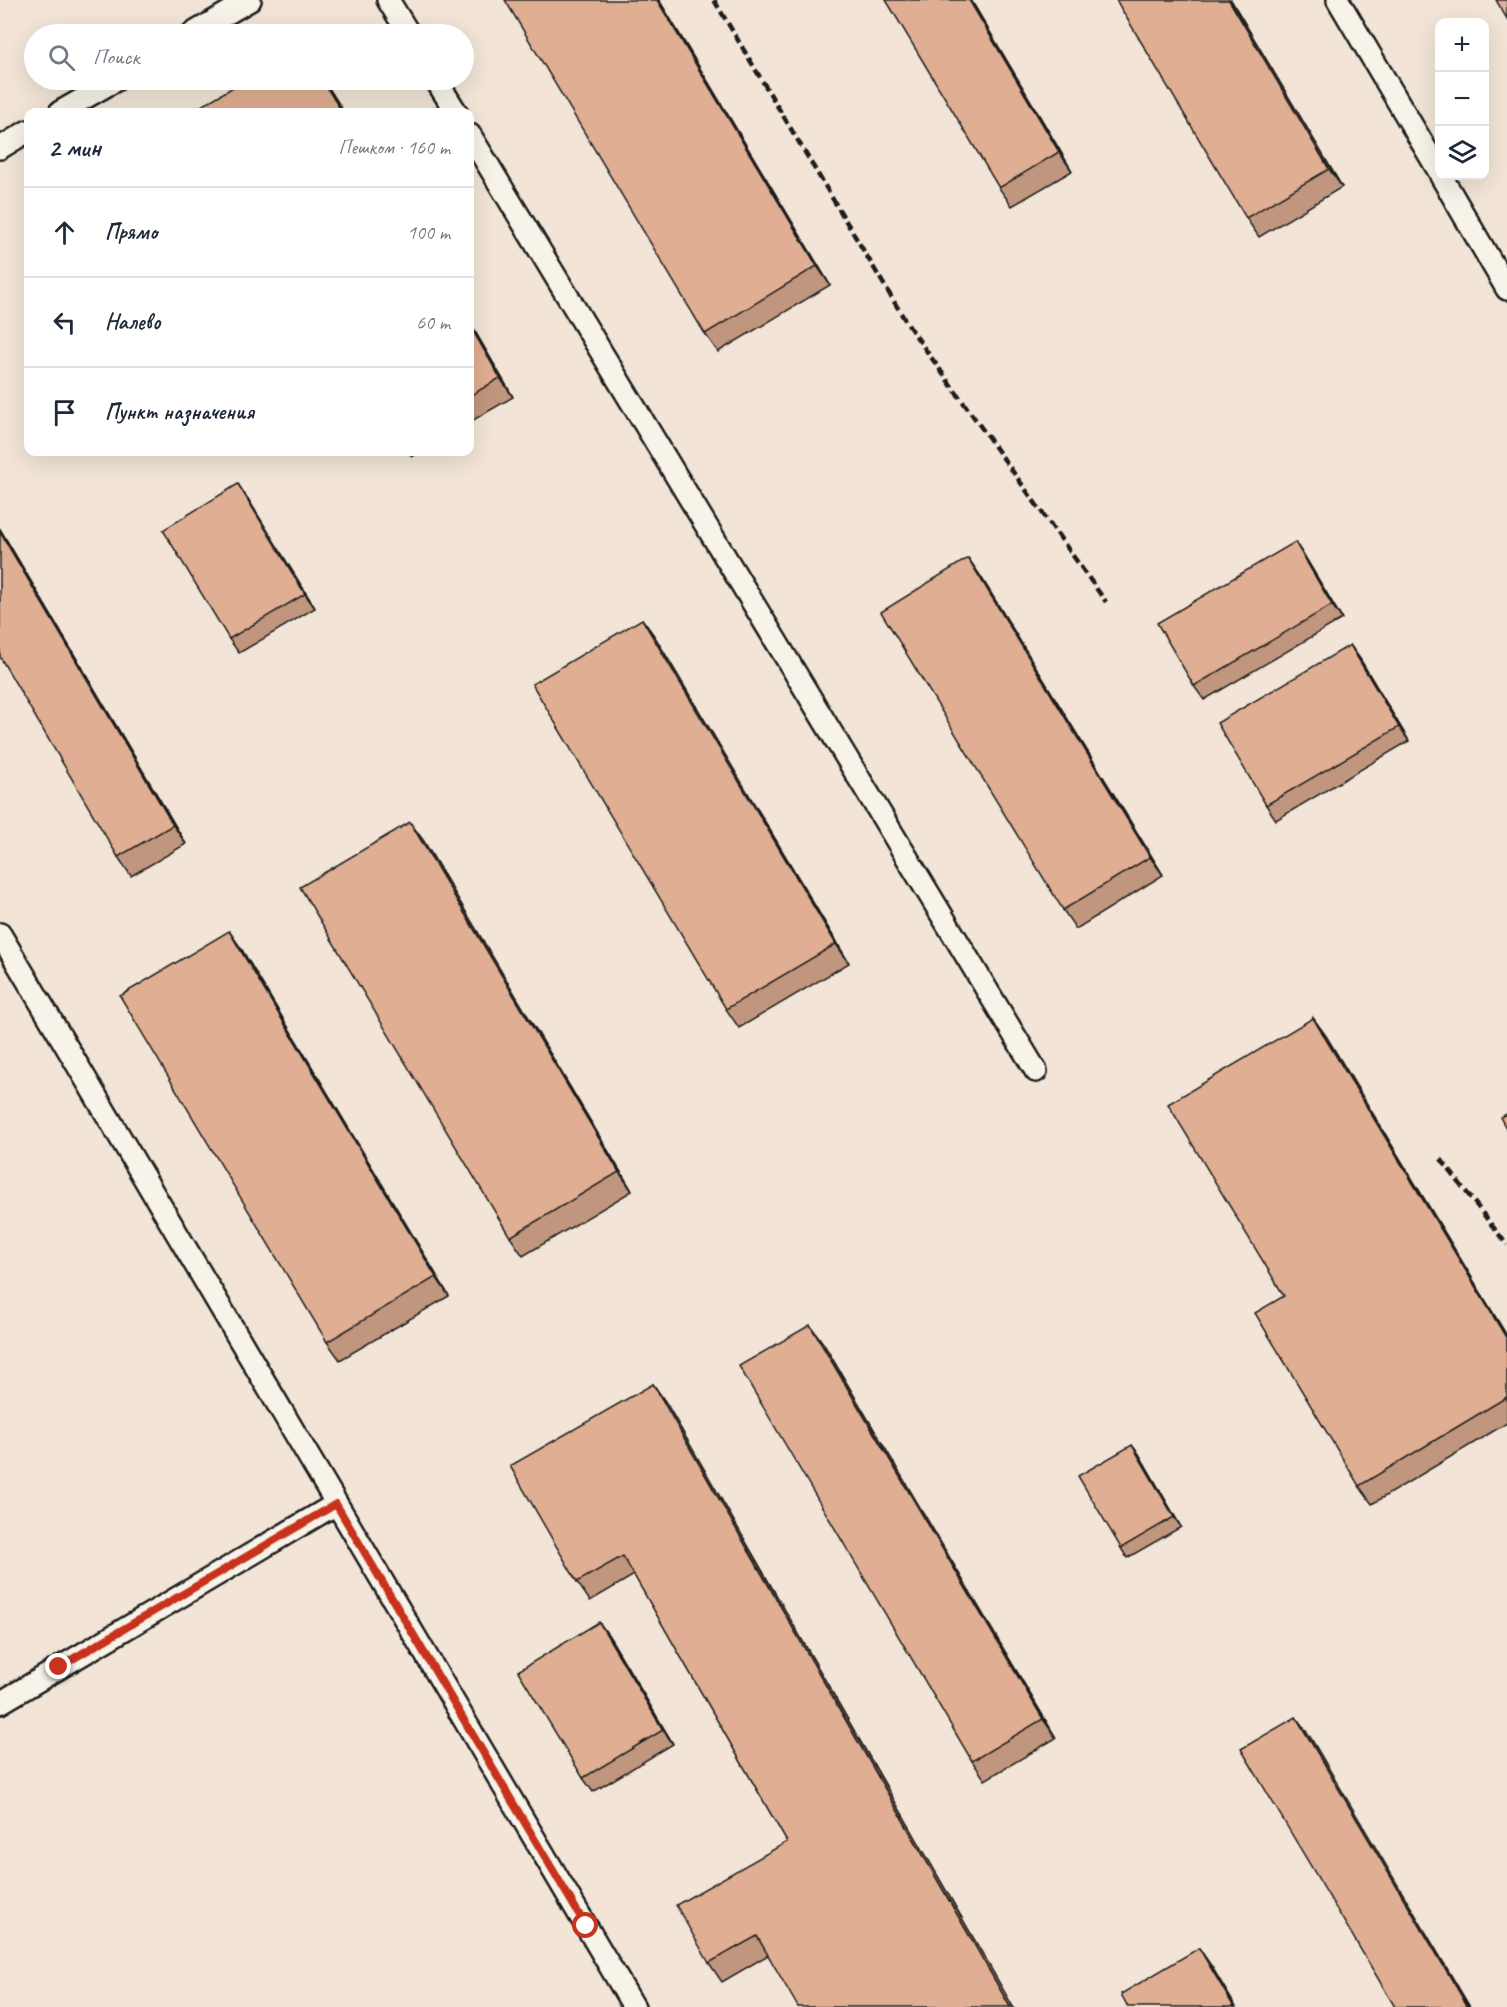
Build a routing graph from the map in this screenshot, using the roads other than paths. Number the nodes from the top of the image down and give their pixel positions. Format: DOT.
graph roads {
  1 [pos="250,0"];
  2 [pos="388,0"];
  3 [pos="1338,0"];
  4 [pos="209,24"];
  5 [pos="403,24"];
  6 [pos="98,90"];
  7 [pos="442,90"];
  8 [pos="67,108"];
  9 [pos="454,108"];
  10 [pos="24,133"];
  11 [pos="474,142"];
  12 [pos="0,148"];
  13 [pos="1435,165"];
  14 [pos="1444,180"];
  15 [pos="1507,288"];
  16 [pos="0,934"];
  17 [pos="1036,1071"];
  18 [pos="336,1504"];
  19 [pos="0,1702"];
  20 [pos="634,2007"];
  1 -- 4 [label="lane"];
  2 -- 5 [label="lane"];
  3 -- 13 [label="lane"];
  6 -- 8 [label="lane"];
  7 -- 9 [label="lane"];
  10 -- 12 [label="lane"];
  11 -- 17 [label="lane"];
  14 -- 15 [label="lane"];
  16 -- 18 [label="lane"];
  18 -- 19 [label="lane"];
  18 -- 20 [label="lane"];
}
